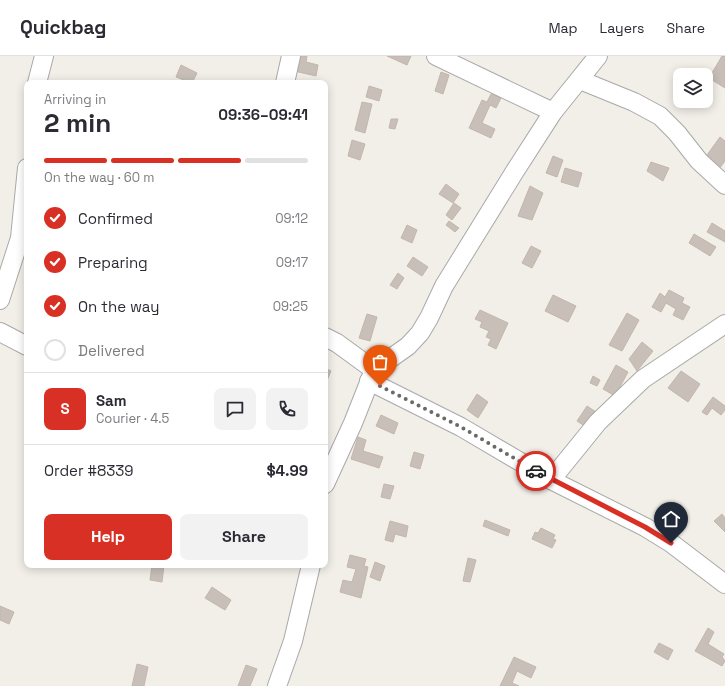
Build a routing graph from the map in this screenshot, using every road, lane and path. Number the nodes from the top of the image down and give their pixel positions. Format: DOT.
graph roads {
  1 [pos="44,56"];
  2 [pos="291,56"];
  3 [pos="436,56"];
  4 [pos="598,56"];
  5 [pos="38,80"];
  6 [pos="286,80"];
  7 [pos="580,80"];
  8 [pos="553,112"];
  9 [pos="725,185"];
  10 [pos="24,239"];
  11 [pos="0,300"];
  12 [pos="725,324"];
  13 [pos="0,332"];
  14 [pos="328,338"];
  15 [pos="24,344"];
  16 [pos="371,375"];
  17 [pos="328,477"];
  18 [pos="551,480"];
  19 [pos="309,568"];
  20 [pos="725,584"];
  21 [pos="276,686"];
  1 -- 5 [label="street"];
  2 -- 6 [label="street"];
  3 -- 8 [label="street"];
  4 -- 7 [label="street"];
  7 -- 8 [label="street"];
  7 -- 9 [label="street"];
  8 -- 16 [label="street"];
  10 -- 11 [label="street"];
  12 -- 18 [label="street"];
  13 -- 15 [label="street"];
  14 -- 16 [label="street"];
  16 -- 17 [label="street"];
  16 -- 18 [label="street"];
  18 -- 20 [label="street"];
  19 -- 21 [label="street"];
}
